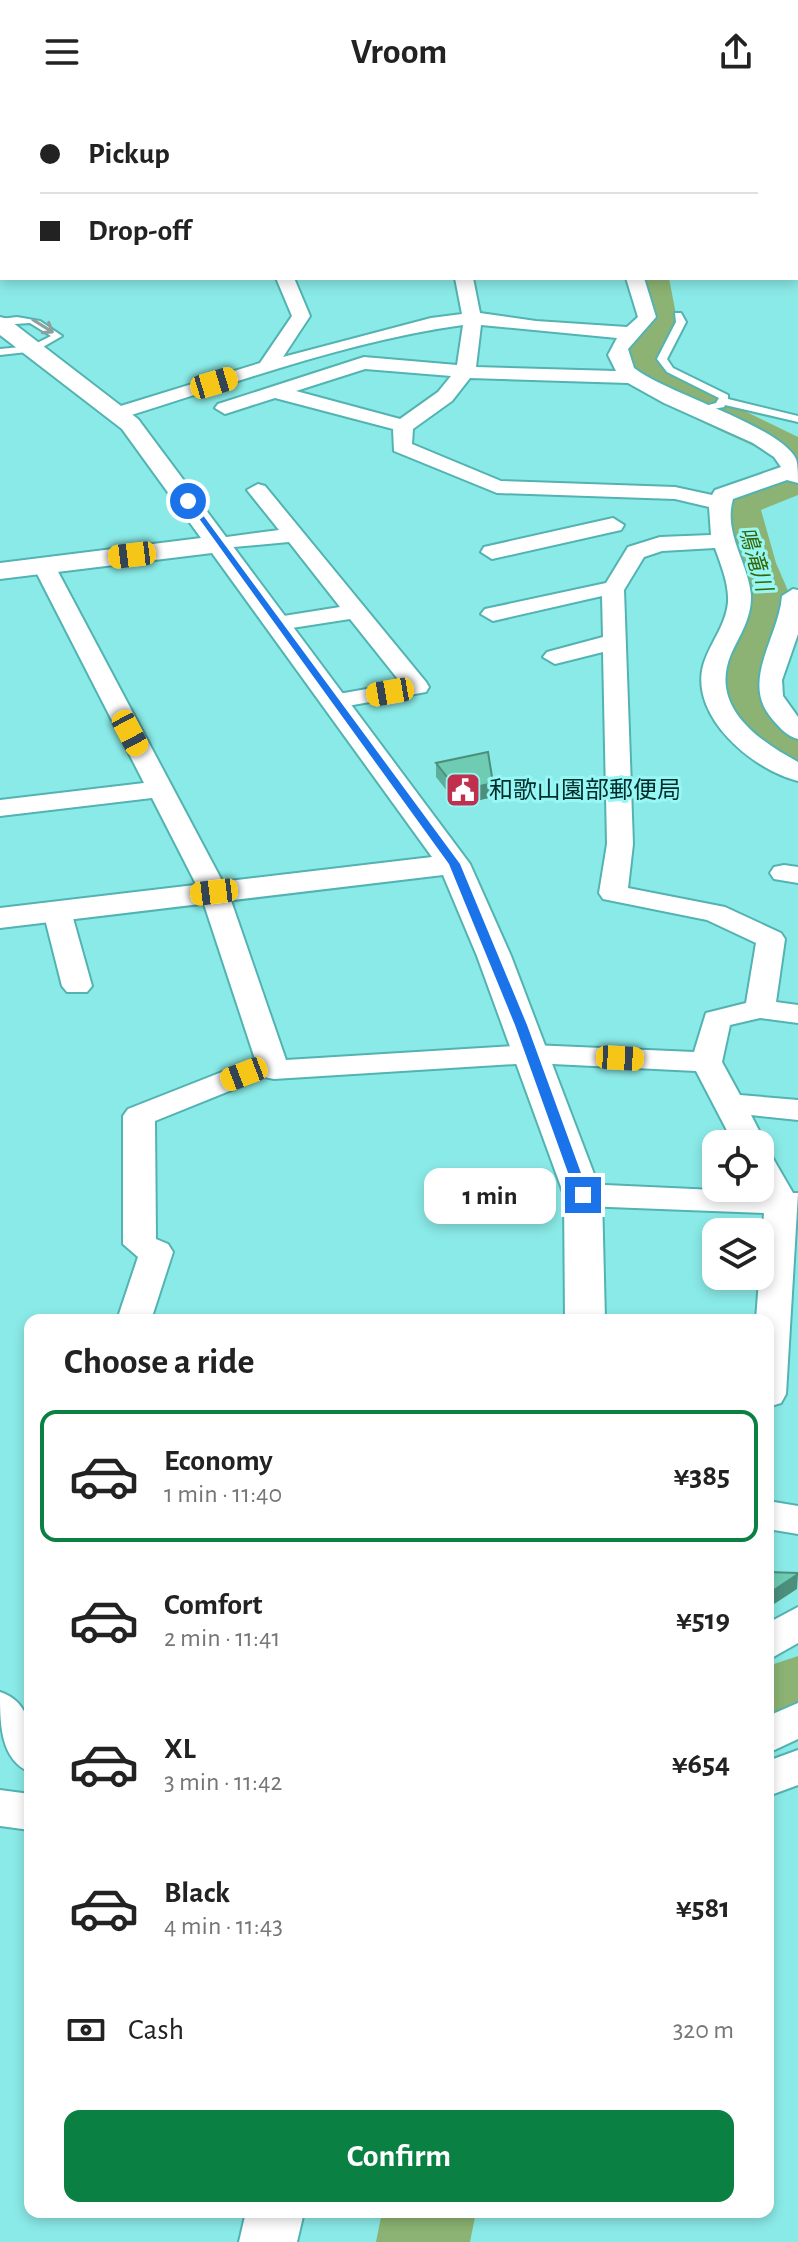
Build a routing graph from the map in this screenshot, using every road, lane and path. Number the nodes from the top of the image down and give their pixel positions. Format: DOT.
graph roads {
  1 [pos="286,280"];
  2 [pos="464,280"];
  3 [pos="636,280"];
  4 [pos="678,315"];
  5 [pos="474,318"];
  6 [pos="0,323"];
  7 [pos="633,333"];
  8 [pos="33,349"];
  9 [pos="0,352"];
  10 [pos="267,367"];
  11 [pos="466,372"];
  12 [pos="633,377"];
  13 [pos="275,392"];
  14 [pos="721,403"];
  15 [pos="225,408"];
  16 [pos="701,411"];
  17 [pos="118,413"];
  18 [pos="797,419"];
  19 [pos="403,426"];
  20 [pos="793,476"];
  21 [pos="258,490"];
  22 [pos="614,493"];
  23 [pos="719,503"];
  24 [pos="613,525"];
  25 [pos="295,535"];
  26 [pos="724,541"];
  27 [pos="220,544"];
  28 [pos="492,552"];
  29 [pos="636,552"];
  30 [pos="44,566"];
  31 [pos="0,571"];
  32 [pos="613,590"];
  33 [pos="793,596"];
  34 [pos="357,611"];
  35 [pos="493,614"];
  36 [pos="279,623"];
  37 [pos="615,641"];
  38 [pos="555,657"];
  39 [pos="336,701"];
  40 [pos="798,731"];
  41 [pos="798,773"];
  42 [pos="159,789"];
  43 [pos="0,808"];
  44 [pos="454,864"];
  45 [pos="214,892"];
  46 [pos="57,911"];
  47 [pos="0,918"];
  48 [pos="77,986"];
  49 [pos="760,1009"];
  50 [pos="798,1014"];
  51 [pos="532,1054"];
  52 [pos="707,1062"];
  53 [pos="271,1063"];
  54 [pos="729,1104"];
  55 [pos="798,1110"];
  56 [pos="743,1130"];
  57 [pos="774,1181"];
  58 [pos="583,1195"];
  59 [pos="790,1203"];
  60 [pos="136,1314"];
  61 [pos="586,1314"];
  62 [pos="774,1342"];
  63 [pos="774,1516"];
  64 [pos="798,1520"];
  65 [pos="798,1622"];
  66 [pos="774,1640"];
  67 [pos="0,1708"];
  68 [pos="798,1720"];
  69 [pos="774,1733"];
  70 [pos="24,1746"];
  71 [pos="798,1767"];
  72 [pos="774,1777"];
  73 [pos="0,1808"];
  74 [pos="24,1811"];
  75 [pos="274,2218"];
  76 [pos="268,2242"];
  1 -- 10 [label="street"];
  2 -- 5 [label="street"];
  3 -- 7 [label="street"];
  4 -- 14 [label="lane"];
  5 -- 7 [label="street"];
  5 -- 10 [label="street"];
  5 -- 11 [label="street"];
  6 -- 8 [label="street"];
  7 -- 12 [label="street"];
  8 -- 9 [label="lane"];
  8 -- 17 [label="street"];
  10 -- 17 [label="street"];
  11 -- 12 [label="street"];
  11 -- 13 [label="street"];
  11 -- 19 [label="street"];
  12 -- 16 [label="street"];
  13 -- 15 [label="street"];
  13 -- 19 [label="street"];
  14 -- 16 [label="lane"];
  14 -- 18 [label="lane"];
  16 -- 20 [label="street"];
  17 -- 27 [label="street"];
  19 -- 22 [label="street"];
  20 -- 23 [label="street"];
  21 -- 25 [label="street"];
  22 -- 23 [label="street"];
  22 -- 24 [label="street"];
  23 -- 26 [label="street"];
  24 -- 28 [label="street"];
  24 -- 29 [label="street"];
  25 -- 27 [label="street"];
  25 -- 34 [label="street"];
  26 -- 29 [label="street"];
  26 -- 41 [label="street"];
  27 -- 30 [label="street"];
  27 -- 36 [label="street"];
  29 -- 32 [label="street"];
  30 -- 31 [label="street"];
  30 -- 42 [label="street"];
  32 -- 35 [label="street"];
  32 -- 37 [label="street"];
  33 -- 40 [label="street"];
  34 -- 36 [label="street"];
  34 -- 39 [label="street"];
  36 -- 39 [label="street"];
  37 -- 38 [label="street"];
  37 -- 49 [label="street"];
  39 -- 44 [label="street"];
  42 -- 43 [label="street"];
  42 -- 45 [label="street"];
  44 -- 45 [label="street"];
  44 -- 51 [label="street"];
  45 -- 46 [label="street"];
  45 -- 53 [label="street"];
  46 -- 47 [label="street"];
  46 -- 48 [label="street"];
  49 -- 50 [label="street"];
  49 -- 52 [label="street"];
  51 -- 52 [label="street"];
  51 -- 53 [label="street"];
  51 -- 58 [label="street"];
  52 -- 54 [label="street"];
  53 -- 60 [label="street"];
  54 -- 55 [label="street"];
  54 -- 56 [label="street"];
  57 -- 59 [label="street"];
  58 -- 59 [label="street"];
  58 -- 61 [label="street"];
  59 -- 62 [label="street"];
  63 -- 64 [label="street"];
  65 -- 66 [label="street"];
  67 -- 70 [label="street"];
  68 -- 69 [label="street"];
  71 -- 72 [label="street"];
  73 -- 74 [label="street"];
  75 -- 76 [label="street"];
}
